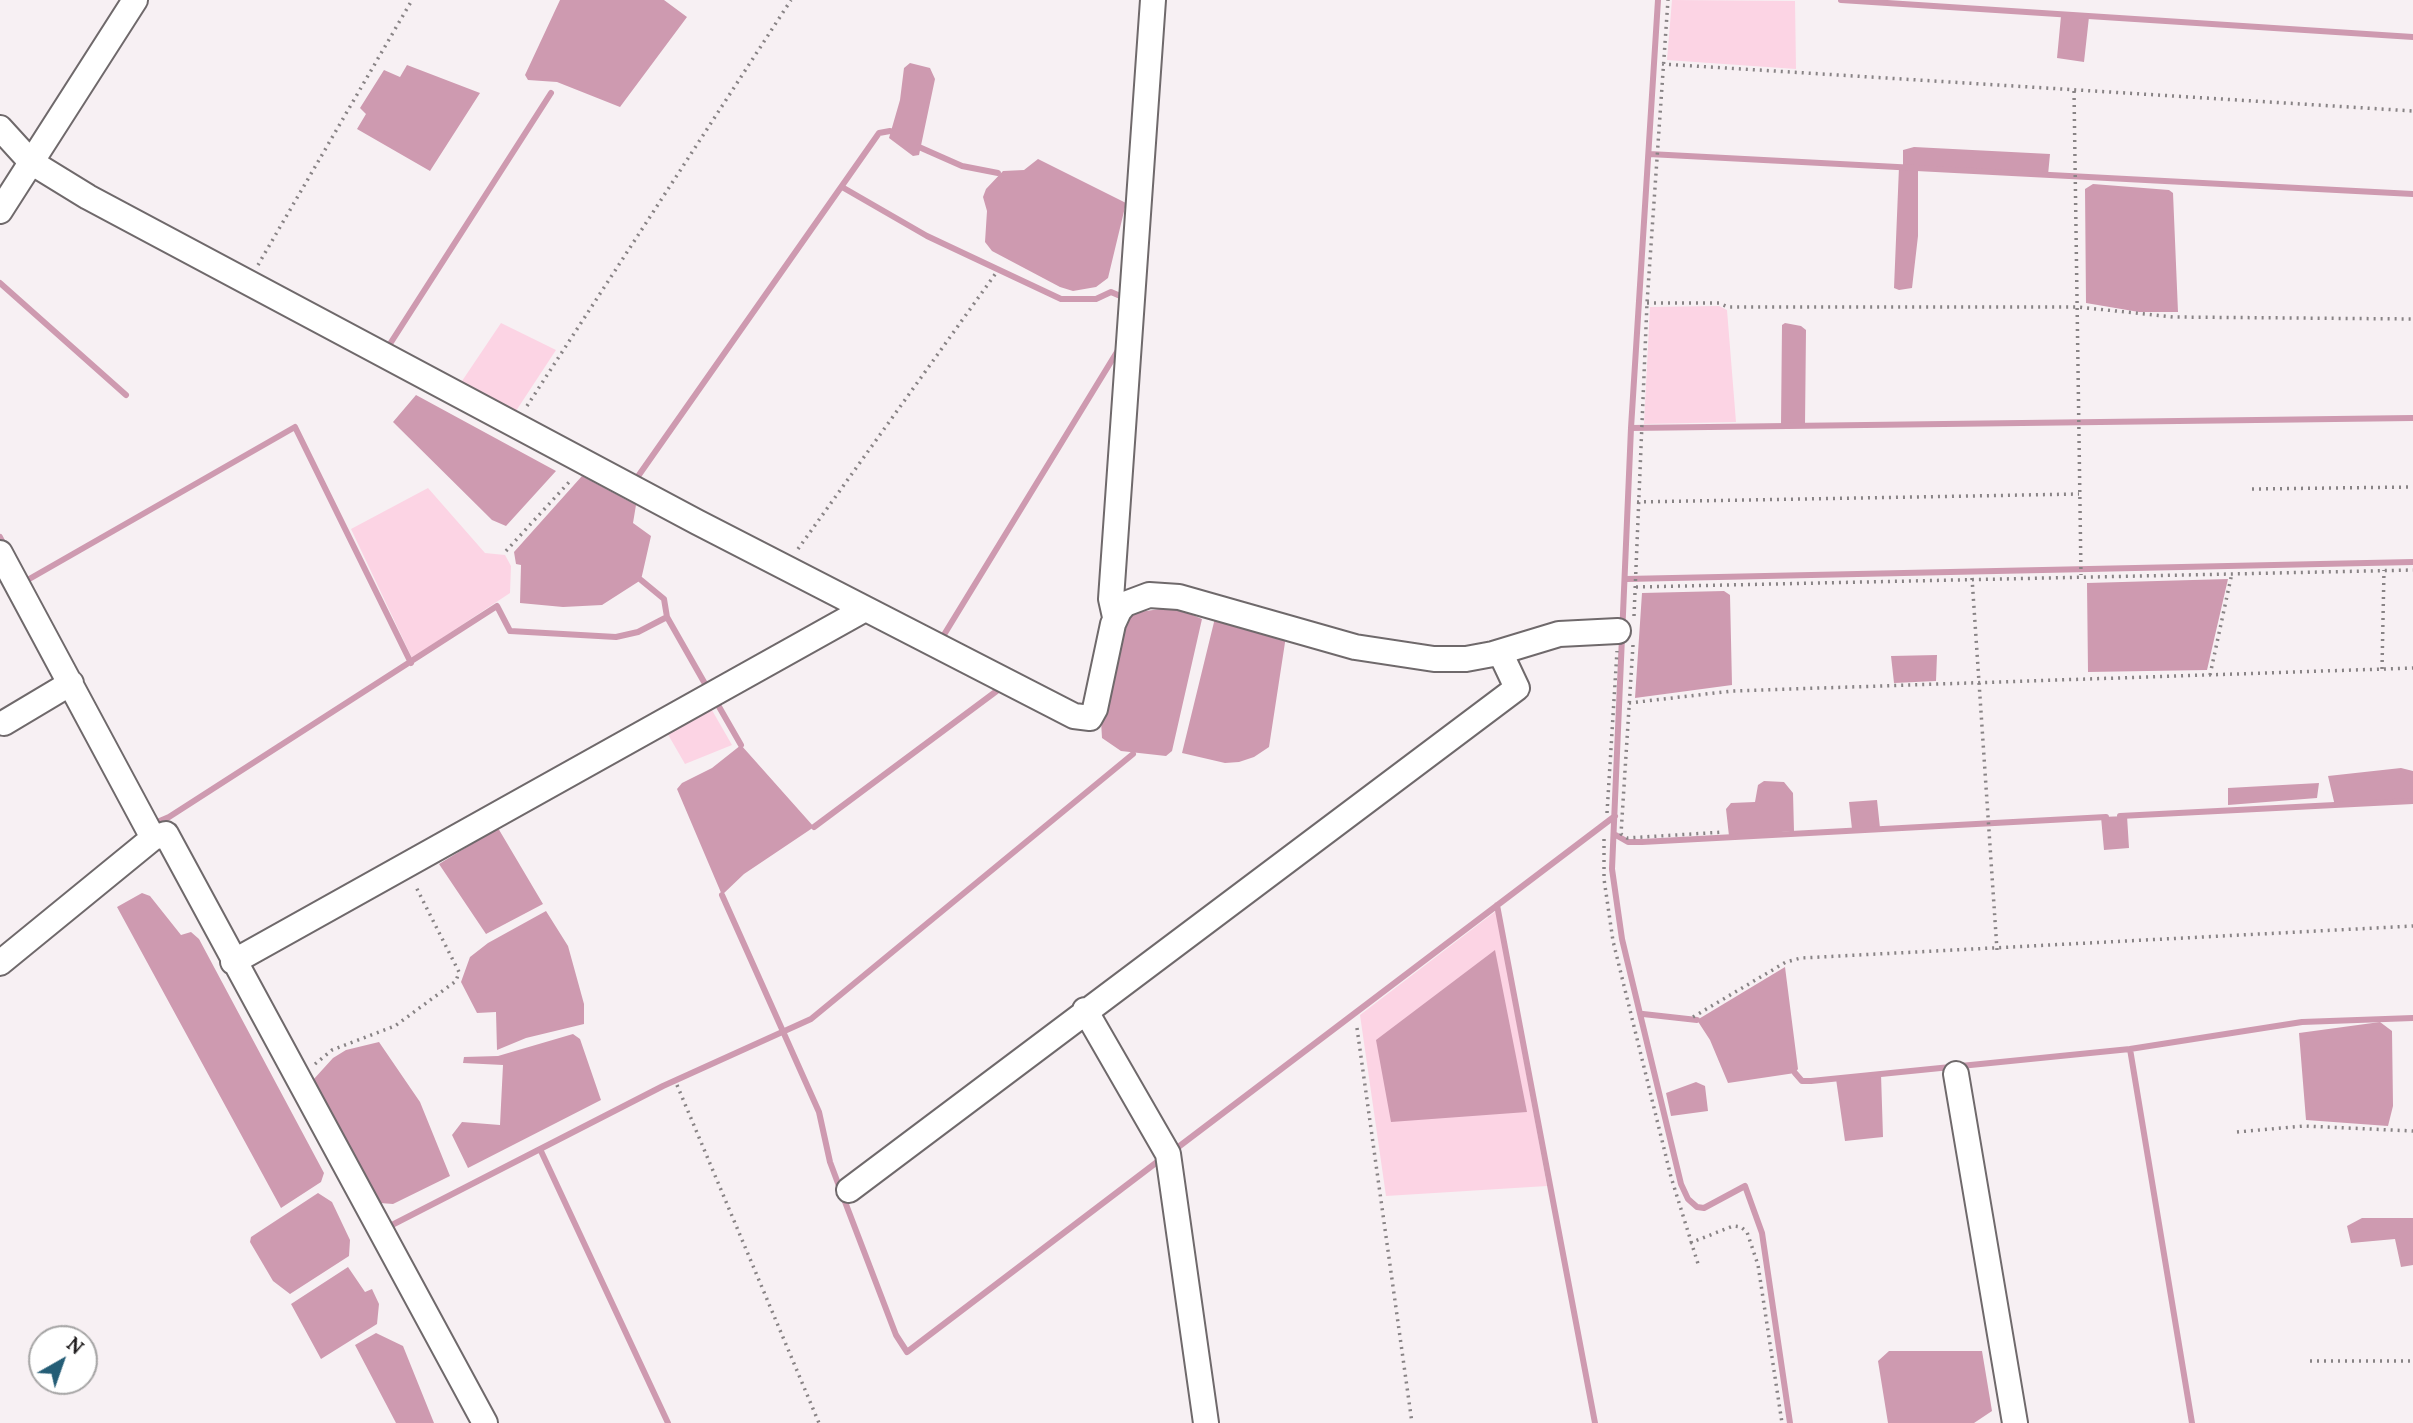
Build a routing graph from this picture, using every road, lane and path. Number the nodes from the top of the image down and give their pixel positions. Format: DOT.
graph roads {
  1 [pos="135,0"];
  2 [pos="412,0"];
  3 [pos="790,0"];
  4 [pos="1153,0"];
  5 [pos="1668,0"];
  6 [pos="1662,64"];
  7 [pos="2074,91"];
  8 [pos="2413,111"];
  9 [pos="0,128"];
  10 [pos="31,162"];
  11 [pos="0,211"];
  12 [pos="996,273"];
  13 [pos="248,282"];
  14 [pos="1647,303"];
  15 [pos="2078,307"];
  16 [pos="2413,319"];
  17 [pos="515,425"];
  18 [pos="587,463"];
  19 [pos="2252,488"];
  20 [pos="2413,488"];
  21 [pos="2080,494"];
  22 [pos="1637,502"];
  23 [pos="506,551"];
  24 [pos="0,553"];
  25 [pos="784,568"];
  26 [pos="2384,570"];
  27 [pos="2413,570"];
  28 [pos="2232,573"];
  29 [pos="2081,575"];
  30 [pos="1972,578"];
  31 [pos="1636,587"];
  32 [pos="865,609"];
  33 [pos="1115,617"];
  34 [pos="1628,632"];
  35 [pos="1500,652"];
  36 [pos="2413,668"];
  37 [pos="2382,669"];
  38 [pos="2210,675"];
  39 [pos="71,683"];
  40 [pos="1979,683"];
  41 [pos="1629,703"];
  42 [pos="4,723"];
  43 [pos="1607,813"];
  44 [pos="1724,832"];
  45 [pos="153,838"];
  46 [pos="1604,839"];
  47 [pos="405,866"];
  48 [pos="2413,926"];
  49 [pos="1997,950"];
  50 [pos="0,962"];
  51 [pos="233,962"];
  52 [pos="1085,1010"];
  53 [pos="1693,1017"];
  54 [pos="1357,1028"];
  55 [pos="1956,1074"];
  56 [pos="298,1079"];
  57 [pos="677,1086"];
  58 [pos="2413,1131"];
  59 [pos="2237,1132"];
  60 [pos="849,1190"];
  61 [pos="1690,1243"];
  62 [pos="1699,1267"];
  63 [pos="2310,1361"];
  64 [pos="2413,1361"];
  65 [pos="485,1423"];
  66 [pos="820,1423"];
  67 [pos="1206,1423"];
  68 [pos="1412,1423"];
  69 [pos="1782,1423"];
  70 [pos="2015,1423"];
  1 -- 10 [label="street"];
  2 -- 13 [label="path"];
  3 -- 17 [label="path"];
  4 -- 33 [label="street"];
  5 -- 6 [label="path"];
  6 -- 7 [label="path"];
  6 -- 14 [label="path"];
  7 -- 8 [label="path"];
  7 -- 15 [label="path"];
  9 -- 10 [label="street"];
  10 -- 11 [label="street"];
  10 -- 13 [label="street"];
  12 -- 25 [label="path"];
  13 -- 17 [label="street"];
  14 -- 15 [label="path"];
  14 -- 22 [label="path"];
  15 -- 16 [label="path"];
  15 -- 21 [label="path"];
  17 -- 18 [label="street"];
  18 -- 23 [label="path"];
  18 -- 25 [label="street"];
  19 -- 20 [label="path"];
  21 -- 22 [label="path"];
  21 -- 29 [label="path"];
  22 -- 31 [label="path"];
  24 -- 39 [label="street"];
  25 -- 32 [label="street"];
  26 -- 27 [label="path"];
  26 -- 28 [label="path"];
  26 -- 37 [label="path"];
  28 -- 29 [label="path"];
  28 -- 38 [label="path"];
  29 -- 30 [label="path"];
  30 -- 31 [label="path"];
  30 -- 40 [label="path"];
  31 -- 34 [label="path"];
  32 -- 33 [label="street"];
  32 -- 47 [label="street"];
  33 -- 35 [label="street"];
  34 -- 35 [label="street"];
  34 -- 41 [label="path"];
  34 -- 43 [label="path"];
  35 -- 52 [label="street"];
  36 -- 37 [label="path"];
  37 -- 38 [label="path"];
  38 -- 40 [label="path"];
  39 -- 42 [label="street"];
  39 -- 45 [label="street"];
  40 -- 41 [label="path"];
  40 -- 49 [label="path"];
  41 -- 44 [label="path"];
  45 -- 50 [label="street"];
  45 -- 51 [label="street"];
  46 -- 61 [label="path"];
  47 -- 51 [label="street"];
  47 -- 56 [label="path"];
  48 -- 49 [label="path"];
  49 -- 53 [label="path"];
  51 -- 56 [label="street"];
  52 -- 60 [label="street"];
  52 -- 67 [label="street"];
  54 -- 68 [label="path"];
  55 -- 70 [label="street"];
  56 -- 65 [label="street"];
  57 -- 66 [label="path"];
  58 -- 59 [label="path"];
  61 -- 62 [label="path"];
  61 -- 69 [label="path"];
  63 -- 64 [label="path"];
}
